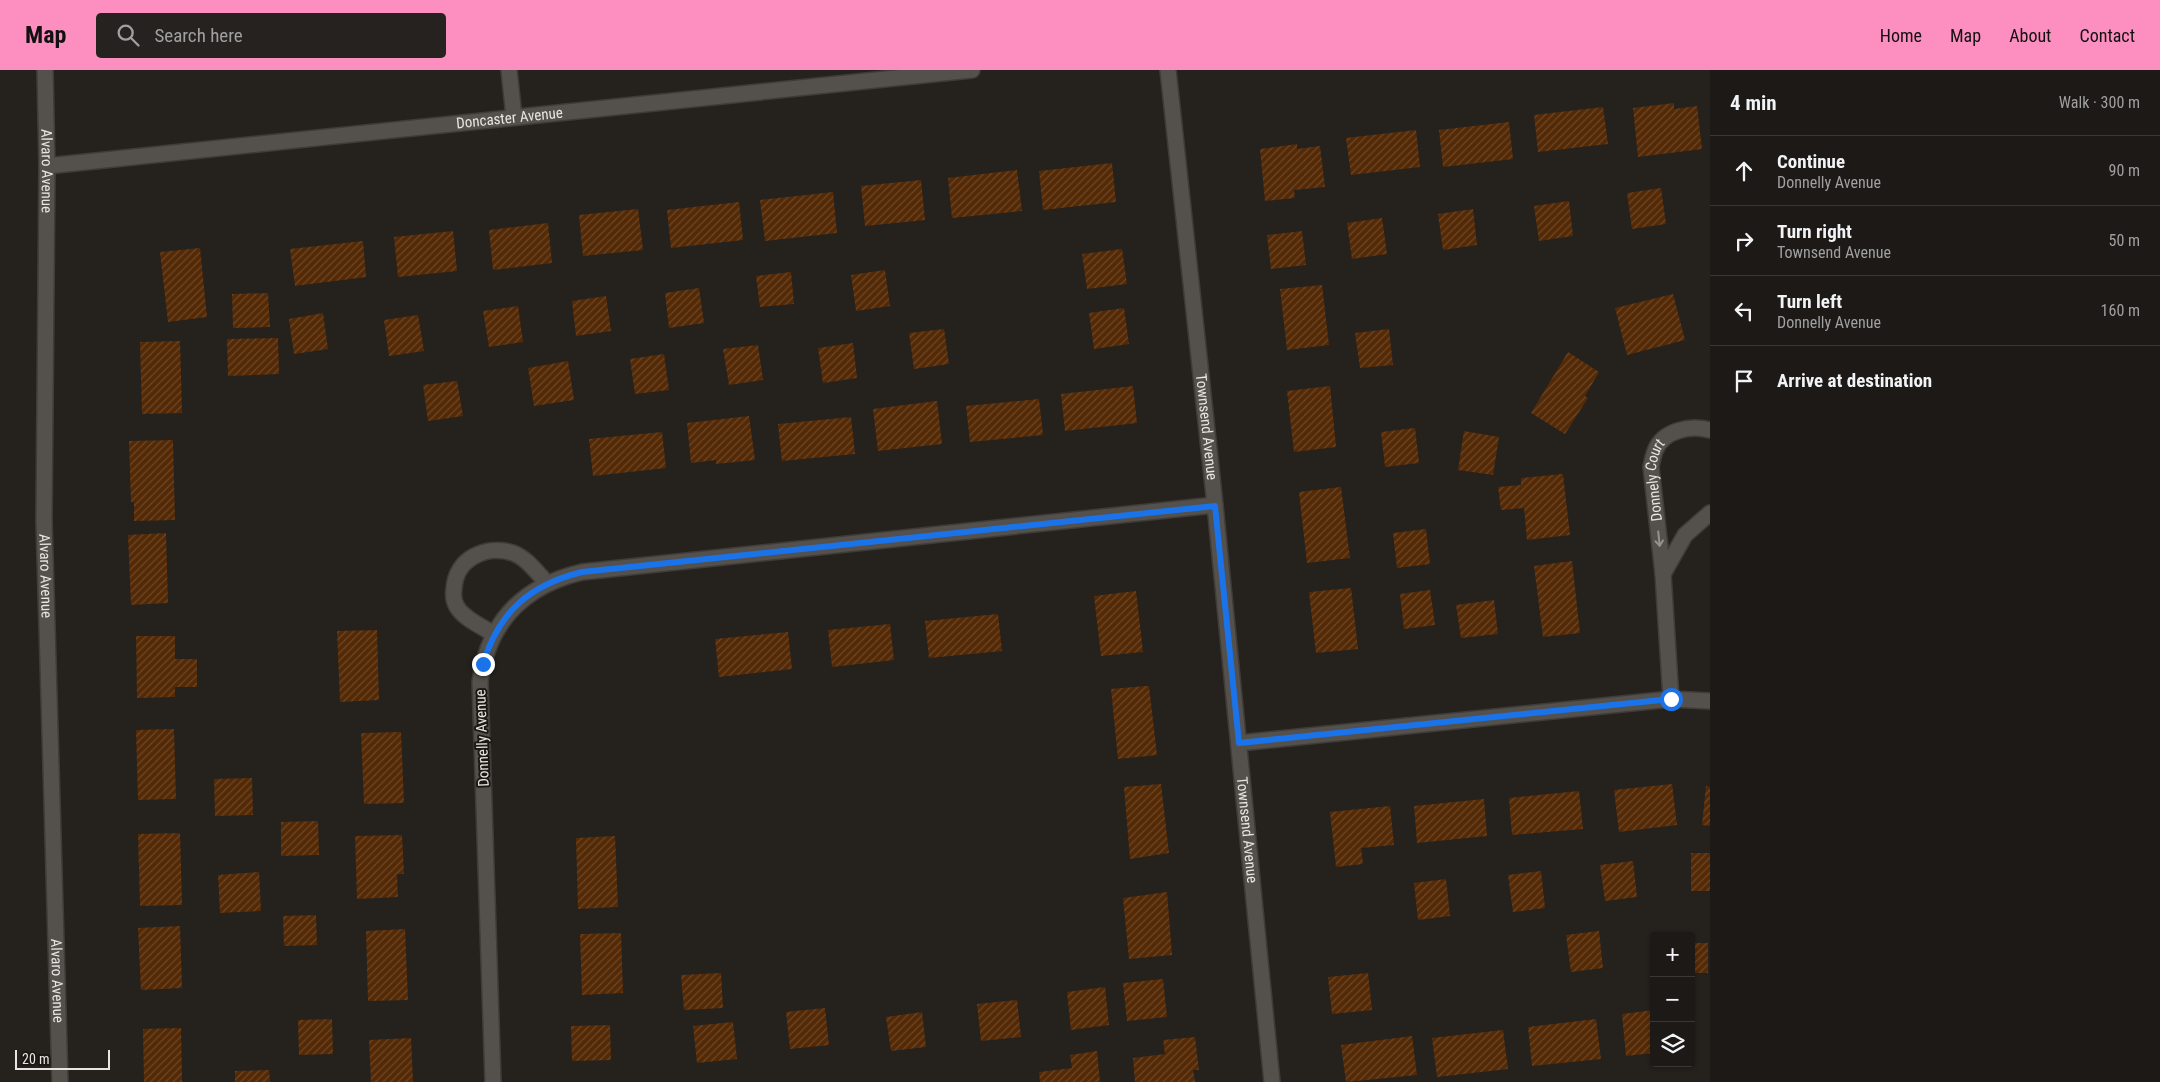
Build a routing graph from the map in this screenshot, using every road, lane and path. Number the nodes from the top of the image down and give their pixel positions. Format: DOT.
graph roads {
  1 [pos="45,70"];
  2 [pos="509,70"];
  3 [pos="972,70"];
  4 [pos="1168,70"];
  5 [pos="514,117"];
  6 [pos="47,166"];
  7 [pos="1710,430"];
  8 [pos="1215,506"];
  9 [pos="1710,513"];
  10 [pos="1662,574"];
  11 [pos="547,583"];
  12 [pos="494,634"];
  13 [pos="1671,699"];
  14 [pos="1710,701"];
  15 [pos="1239,743"];
  16 [pos="60,1082"];
  17 [pos="493,1082"];
  18 [pos="1272,1082"];
  1 -- 6 [label="street, Alvaro Avenue"];
  2 -- 5 [label="street"];
  3 -- 5 [label="street, Doncaster Avenue"];
  4 -- 8 [label="street, Townsend Avenue"];
  5 -- 6 [label="street, Doncaster Avenue"];
  6 -- 16 [label="street, Alvaro Avenue"];
  7 -- 10 [label="street, Donnely Court, one-way"];
  8 -- 11 [label="street, Donnelly Avenue"];
  8 -- 15 [label="street, Townsend Avenue"];
  9 -- 10 [label="street, Donnely Court"];
  10 -- 13 [label="street, Donnely Court"];
  11 -- 12 [label="street, Donnelly Avenue"];
  11 -- 12 [label="street"];
  12 -- 17 [label="street, Donnelly Avenue"];
  13 -- 14 [label="street"];
  13 -- 15 [label="street"];
  15 -- 18 [label="street, Townsend Avenue"];
}
